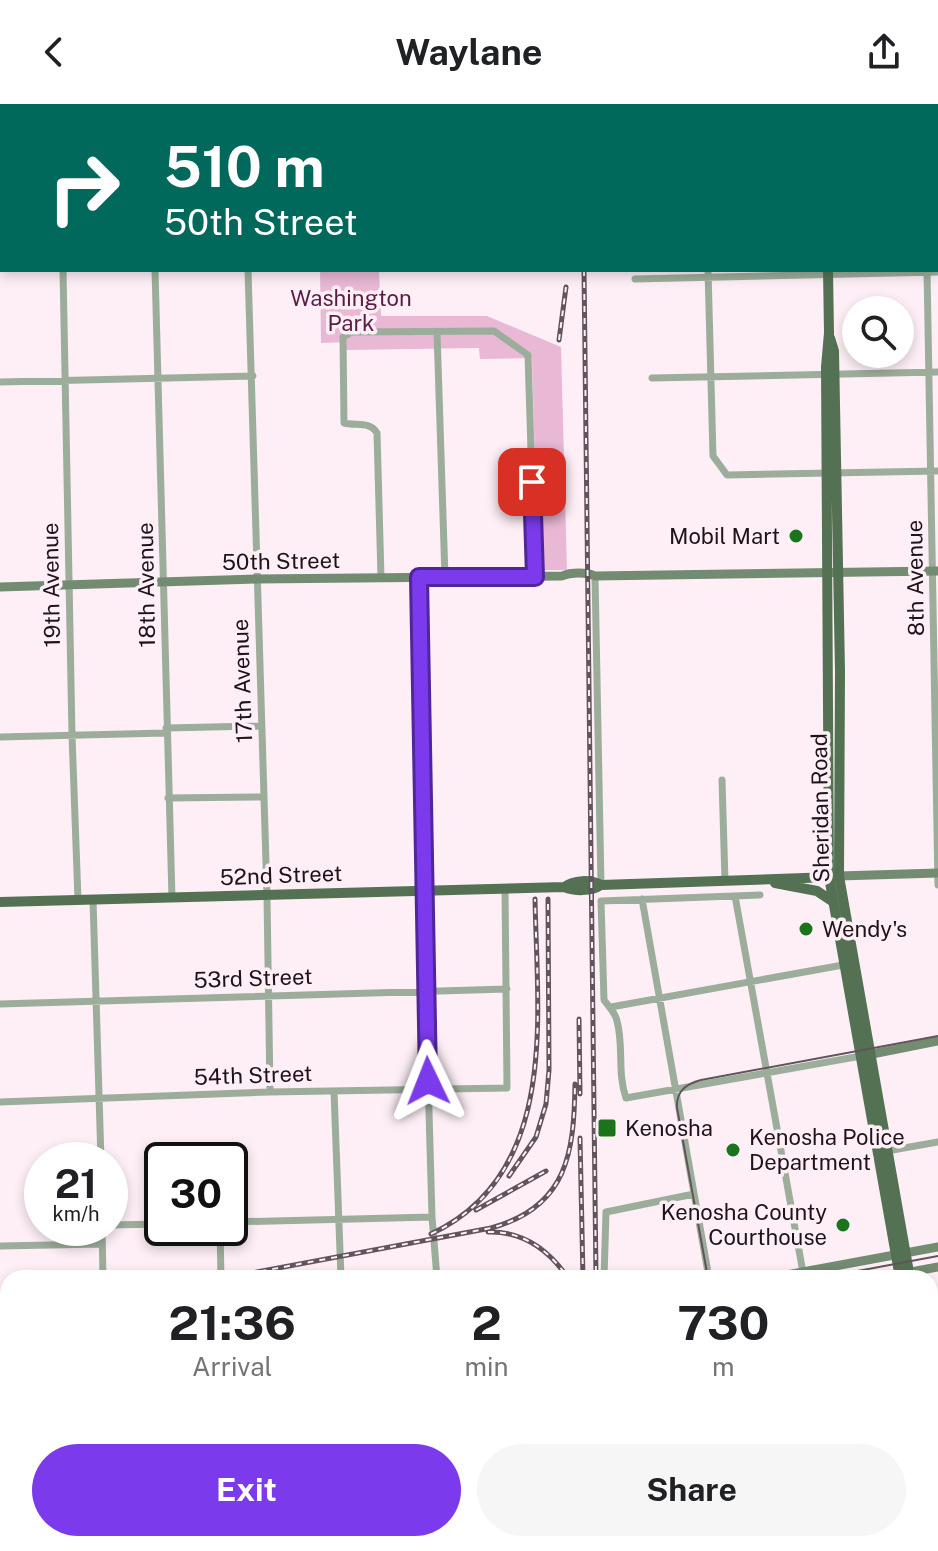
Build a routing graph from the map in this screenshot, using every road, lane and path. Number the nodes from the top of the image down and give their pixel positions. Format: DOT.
graph roads {
  1 [pos="63,272"];
  2 [pos="155,272"];
  3 [pos="248,272"];
  4 [pos="828,272"];
  5 [pos="928,272"];
  6 [pos="708,274"];
  7 [pos="635,279"];
  8 [pos="437,332"];
  9 [pos="933,372"];
  10 [pos="830,374"];
  11 [pos="253,376"];
  12 [pos="709,377"];
  13 [pos="159,378"];
  14 [pos="652,378"];
  15 [pos="66,381"];
  16 [pos="0,382"];
  17 [pos="934,472"];
  18 [pos="831,474"];
  19 [pos="935,571"];
  20 [pos="834,573"];
  21 [pos="595,576"];
  22 [pos="381,577"];
  23 [pos="419,577"];
  24 [pos="445,577"];
  25 [pos="535,577"];
  26 [pos="257,579"];
  27 [pos="163,582"];
  28 [pos="69,584"];
  29 [pos="0,587"];
  30 [pos="936,670"];
  31 [pos="261,726"];
  32 [pos="166,731"];
  33 [pos="72,735"];
  34 [pos="0,737"];
  35 [pos="937,770"];
  36 [pos="722,780"];
  37 [pos="263,797"];
  38 [pos="168,798"];
  39 [pos="938,873"];
  40 [pos="834,877"];
  41 [pos="757,880"];
  42 [pos="725,881"];
  43 [pos="601,885"];
  44 [pos="938,885"];
  45 [pos="505,888"];
  46 [pos="424,890"];
  47 [pos="760,895"];
  48 [pos="267,896"];
  49 [pos="735,896"];
  50 [pos="172,898"];
  51 [pos="642,899"];
  52 [pos="78,900"];
  53 [pos="93,900"];
  54 [pos="832,901"];
  55 [pos="0,902"];
  56 [pos="843,965"];
  57 [pos="751,983"];
  58 [pos="507,989"];
  59 [pos="426,990"];
  60 [pos="268,995"];
  61 [pos="659,998"];
  62 [pos="96,1000"];
  63 [pos="0,1004"];
  64 [pos="611,1007"];
  65 [pos="938,1041"];
  66 [pos="866,1055"];
  67 [pos="768,1072"];
  68 [pos="429,1089"];
  69 [pos="676,1089"];
  70 [pos="334,1091"];
  71 [pos="270,1092"];
  72 [pos="99,1099"];
  73 [pos="0,1102"];
  74 [pos="100,1142"];
  75 [pos="938,1142"];
  76 [pos="887,1151"];
  77 [pos="694,1194"];
  78 [pos="432,1217"];
  79 [pos="339,1220"];
  80 [pos="248,1222"];
  81 [pos="0,1246"];
  82 [pos="24,1246"];
  83 [pos="102,1246"];
  84 [pos="220,1246"];
  85 [pos="938,1247"];
  86 [pos="900,1254"];
  87 [pos="103,1270"];
  88 [pos="221,1270"];
  89 [pos="341,1270"];
  90 [pos="436,1270"];
  91 [pos="604,1270"];
  92 [pos="708,1270"];
  93 [pos="803,1270"];
  94 [pos="827,1270"];
  95 [pos="903,1270"];
  1 -- 15 [label="street, 19th Avenue"];
  2 -- 13 [label="street, 18th Avenue"];
  3 -- 11 [label="street, 17th Avenue"];
  4 -- 6 [label="street"];
  4 -- 10 [label="main road, Sheridan Road"];
  5 -- 9 [label="street, 8th Avenue"];
  6 -- 7 [label="street"];
  6 -- 12 [label="street"];
  8 -- 22 [label="street"];
  8 -- 24 [label="street"];
  8 -- 25 [label="street"];
  9 -- 10 [label="street"];
  9 -- 17 [label="street, 8th Avenue"];
  10 -- 12 [label="street"];
  10 -- 18 [label="main road, Sheridan Road"];
  11 -- 13 [label="street"];
  11 -- 26 [label="street, 17th Avenue"];
  12 -- 14 [label="street"];
  12 -- 18 [label="street"];
  13 -- 15 [label="street"];
  13 -- 27 [label="street, 18th Avenue"];
  15 -- 16 [label="street"];
  15 -- 28 [label="street, 19th Avenue"];
  17 -- 18 [label="street"];
  17 -- 19 [label="street, 8th Avenue"];
  18 -- 20 [label="main road, Sheridan Road"];
  19 -- 20 [label="street, 50th Street"];
  19 -- 30 [label="street, 8th Avenue"];
  20 -- 21 [label="street, 50th Street"];
  20 -- 40 [label="main road, Sheridan Road"];
  21 -- 25 [label="street, 50th Street"];
  21 -- 43 [label="street"];
  22 -- 23 [label="street, 50th Street"];
  22 -- 26 [label="street, 50th Street"];
  23 -- 24 [label="street, 50th Street"];
  23 -- 46 [label="street"];
  24 -- 25 [label="street, 50th Street"];
  26 -- 27 [label="street, 50th Street"];
  26 -- 31 [label="street, 17th Avenue"];
  27 -- 28 [label="street, 50th Street"];
  27 -- 32 [label="street, 18th Avenue"];
  28 -- 29 [label="street, 50th Street"];
  28 -- 33 [label="street, 19th Avenue"];
  30 -- 35 [label="street, 8th Avenue"];
  31 -- 32 [label="street"];
  31 -- 37 [label="street, 17th Avenue"];
  32 -- 33 [label="street"];
  32 -- 38 [label="street, 18th Avenue"];
  33 -- 34 [label="street"];
  33 -- 52 [label="street, 19th Avenue"];
  35 -- 39 [label="street, 8th Avenue"];
  36 -- 42 [label="street"];
  37 -- 38 [label="street"];
  37 -- 48 [label="street, 17th Avenue"];
  38 -- 50 [label="street, 18th Avenue"];
  39 -- 40 [label="street, 52nd Street"];
  39 -- 44 [label="street, 8th Avenue"];
  40 -- 41 [label="main road, 52nd Street"];
  40 -- 54 [label="main road, Sheridan Road"];
  40 -- 66 [label="main road, Sheridan Road"];
  41 -- 42 [label="main road, 52nd Street"];
  41 -- 54 [label="main road"];
  42 -- 43 [label="main road, 52nd Street"];
  43 -- 45 [label="main road, 52nd Street"];
  45 -- 46 [label="main road, 52nd Street"];
  45 -- 58 [label="street"];
  46 -- 48 [label="main road, 52nd Street"];
  46 -- 59 [label="street"];
  47 -- 49 [label="street"];
  48 -- 50 [label="main road, 52nd Street"];
  48 -- 60 [label="street, 17th Avenue"];
  49 -- 51 [label="street"];
  49 -- 57 [label="street"];
  50 -- 53 [label="main road, 52nd Street"];
  51 -- 61 [label="street"];
  51 -- 64 [label="street"];
  52 -- 53 [label="main road, 52nd Street"];
  52 -- 55 [label="main road, 52nd Street"];
  53 -- 62 [label="street"];
  54 -- 56 [label="main road, Sheridan Road"];
  56 -- 57 [label="street"];
  56 -- 66 [label="main road, Sheridan Road"];
  57 -- 61 [label="street"];
  57 -- 67 [label="street"];
  58 -- 59 [label="street, 53rd Street"];
  58 -- 68 [label="street, 54th Street"];
  59 -- 60 [label="street, 53rd Street"];
  59 -- 68 [label="street"];
  60 -- 62 [label="street, 53rd Street"];
  60 -- 71 [label="street, 17th Avenue"];
  61 -- 64 [label="street"];
  61 -- 69 [label="street"];
  62 -- 63 [label="street, 53rd Street"];
  62 -- 72 [label="street"];
  64 -- 69 [label="street"];
  65 -- 66 [label="street"];
  66 -- 67 [label="street"];
  66 -- 76 [label="main road, Sheridan Road"];
  66 -- 86 [label="main road, Sheridan Road"];
  67 -- 69 [label="street"];
  67 -- 93 [label="street"];
  68 -- 70 [label="street, 54th Street"];
  68 -- 78 [label="street"];
  69 -- 77 [label="street"];
  70 -- 71 [label="street, 54th Street"];
  70 -- 79 [label="street"];
  71 -- 72 [label="street, 54th Street"];
  72 -- 73 [label="street, 54th Street"];
  72 -- 74 [label="street"];
  75 -- 76 [label="street"];
  76 -- 86 [label="main road, Sheridan Road"];
  77 -- 91 [label="street"];
  77 -- 92 [label="street"];
  78 -- 79 [label="street"];
  78 -- 90 [label="street"];
  79 -- 80 [label="street"];
  79 -- 89 [label="street"];
  81 -- 82 [label="street"];
  83 -- 87 [label="street"];
  84 -- 88 [label="street"];
  85 -- 86 [label="street"];
  86 -- 94 [label="street"];
  86 -- 95 [label="main road, Sheridan Road"];
}
